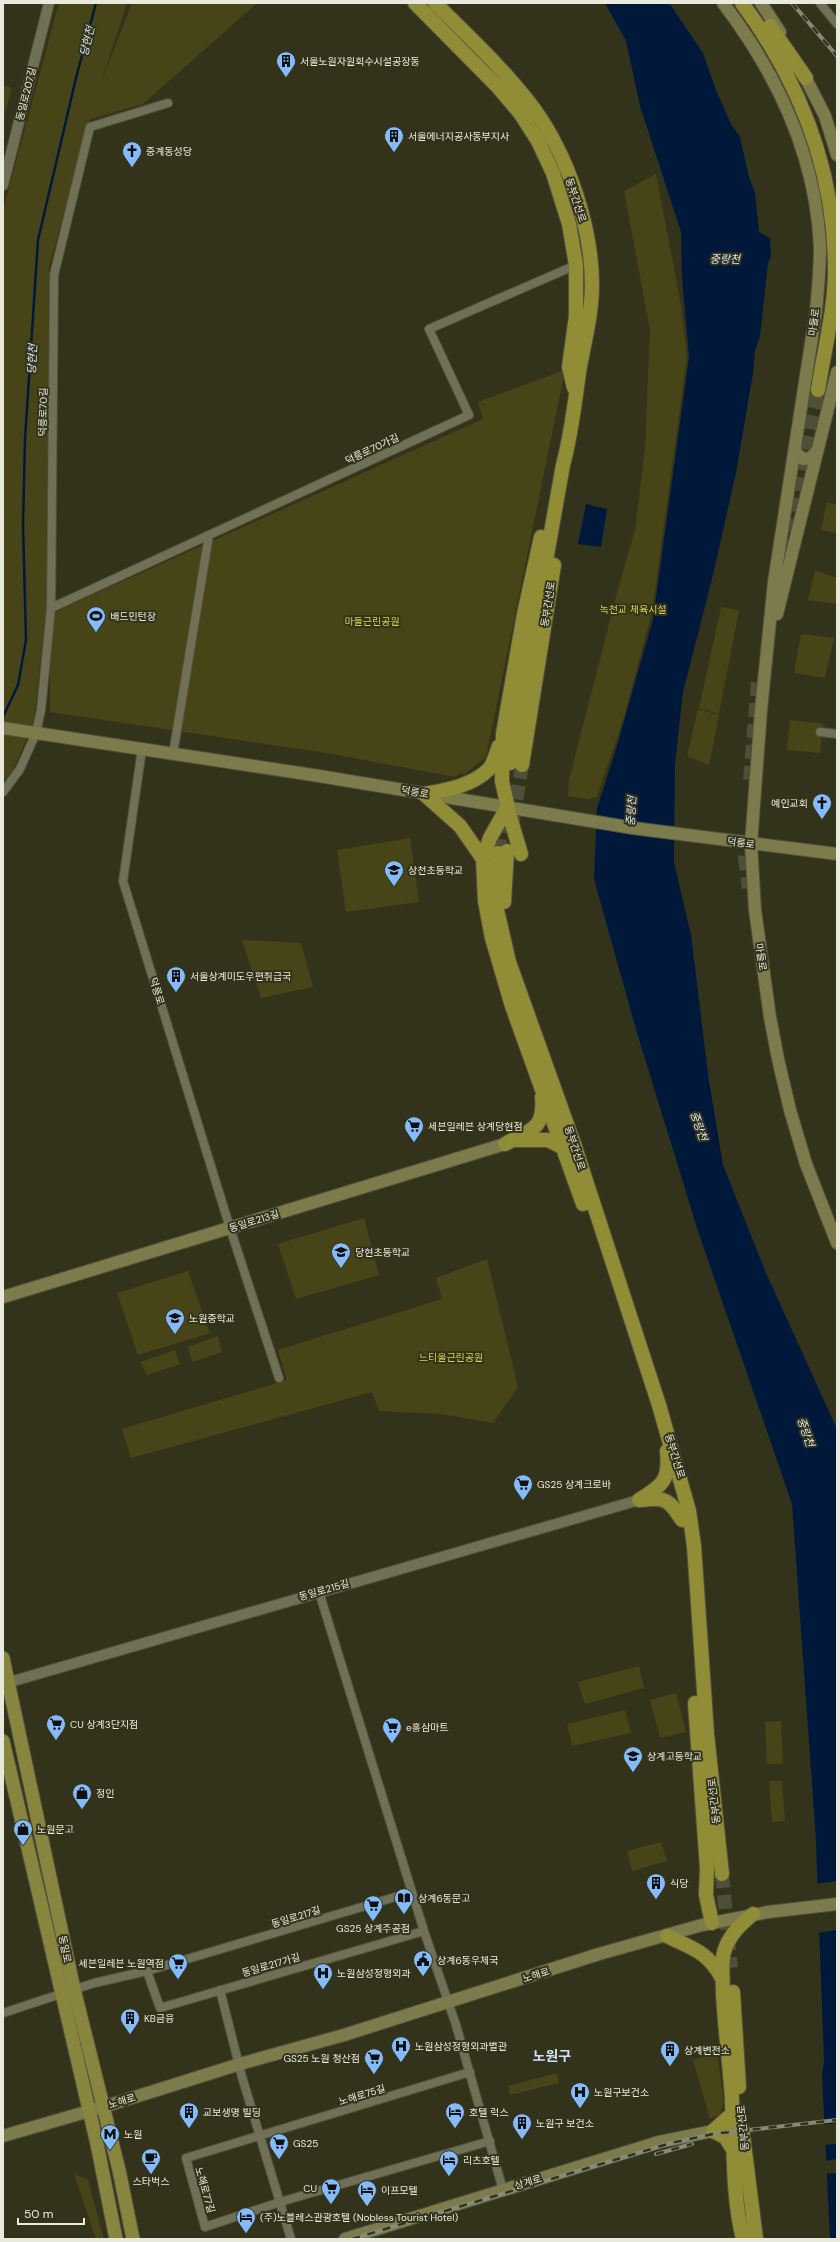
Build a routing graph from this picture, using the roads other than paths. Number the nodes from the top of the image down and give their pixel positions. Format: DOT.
graph roads {
  1 [pos="48,3"];
  2 [pos="415,3"];
  3 [pos="435,3"];
  4 [pos="723,3"];
  5 [pos="742,3"];
  6 [pos="753,3"];
  7 [pos="761,3"];
  8 [pos="820,3"];
  9 [pos="837,24"];
  10 [pos="806,78"];
  11 [pos="168,103"];
  12 [pos="837,154"];
  13 [pos="3,185"];
  14 [pos="576,265"];
  15 [pos="837,372"];
  16 [pos="818,390"];
  17 [pos="576,396"];
  18 [pos="569,442"];
  19 [pos="794,442"];
  20 [pos="817,451"];
  21 [pos="561,475"];
  22 [pos="209,534"];
  23 [pos="51,608"];
  24 [pos="766,660"];
  25 [pos="3,728"];
  26 [pos="30,732"];
  27 [pos="820,732"];
  28 [pos="503,734"];
  29 [pos="837,734"];
  30 [pos="142,749"];
  31 [pos="173,754"];
  32 [pos="3,792"];
  33 [pos="424,794"];
  34 [pos="508,806"];
  35 [pos="751,844"];
  36 [pos="509,853"];
  37 [pos="837,854"];
  38 [pos="484,859"];
  39 [pos="512,972"];
  40 [pos="517,1019"];
  41 [pos="543,1055"];
  42 [pos="546,1082"];
  43 [pos="504,1144"];
  44 [pos="564,1148"];
  45 [pos="230,1228"];
  46 [pos="837,1243"];
  47 [pos="3,1297"];
  48 [pos="625,1303"];
  49 [pos="279,1378"];
  50 [pos="664,1420"];
  51 [pos="669,1467"];
  52 [pos="639,1500"];
  53 [pos="682,1520"];
  54 [pos="319,1592"];
  55 [pos="3,1658"];
  56 [pos="6,1684"];
  57 [pos="3,1741"];
  58 [pos="722,1874"];
  59 [pos="412,1892"];
  60 [pos="837,1904"];
  61 [pos="753,1914"];
  62 [pos="712,1923"];
  63 [pos="424,1931"];
  64 [pos="667,1936"];
  65 [pos="731,1968"];
  66 [pos="147,1971"];
  67 [pos="723,1981"];
  68 [pos="74,1989"];
  69 [pos="220,1990"];
  70 [pos="62,1994"];
  71 [pos="448,2003"];
  72 [pos="3,2013"];
  73 [pos="240,2064"];
  74 [pos="470,2072"];
  75 [pos="103,2107"];
  76 [pos="89,2112"];
  77 [pos="732,2114"];
  78 [pos="713,2131"];
  79 [pos="260,2135"];
  80 [pos="3,2136"];
  81 [pos="490,2141"];
  82 [pos="734,2152"];
  83 [pos="503,2190"];
  84 [pos="280,2202"];
  85 [pos="116,2239"];
  86 [pos="134,2239"];
  87 [pos="292,2239"];
  88 [pos="344,2239"];
  89 [pos="743,2239"];
  90 [pos="756,2239"];
  1 -- 13 [label="street, 동일로207길"];
  2 -- 14 [label="highway"];
  3 -- 17 [label="highway, 동부간선로"];
  4 -- 19 [label="main road, 마들로"];
  5 -- 16 [label="highway"];
  6 -- 10 [label="highway"];
  7 -- 10 [label="main road"];
  8 -- 9 [label="street"];
  10 -- 12 [label="main road"];
  11 -- 23 [label="street, 덕릉로70길"];
  14 -- 17 [label="highway"];
  14 -- 22 [label="street, 덕릉로70가길"];
  15 -- 20 [label="main road, 마들로"];
  17 -- 18 [label="highway, 동부간선로"];
  18 -- 21 [label="highway, 동부간선로"];
  18 -- 21 [label="highway, 동부간선로"];
  19 -- 20 [label="main road"];
  19 -- 24 [label="main road, 마들로"];
  20 -- 24 [label="main road, 마들로"];
  21 -- 28 [label="highway"];
  22 -- 23 [label="street, 덕릉로70가길"];
  22 -- 31 [label="street"];
  23 -- 26 [label="street, 덕릉로70길"];
  24 -- 35 [label="main road, 마들로"];
  25 -- 26 [label="main road, 덕릉로"];
  26 -- 30 [label="main road, 덕릉로"];
  26 -- 32 [label="street, 덕릉로70길"];
  27 -- 29 [label="street"];
  28 -- 33 [label="highway"];
  28 -- 34 [label="highway"];
  30 -- 31 [label="main road, 덕릉로"];
  30 -- 45 [label="street, 덕릉로"];
  31 -- 33 [label="main road, 덕릉로"];
  33 -- 34 [label="main road, 덕릉로"];
  33 -- 38 [label="highway"];
  34 -- 35 [label="main road, 덕릉로"];
  34 -- 36 [label="highway"];
  34 -- 38 [label="highway"];
  35 -- 37 [label="main road, 덕릉로"];
  35 -- 46 [label="main road, 마들로"];
  36 -- 38 [label="highway"];
  36 -- 39 [label="highway, 동부간선로"];
  36 -- 41 [label="highway, 동부간선로"];
  38 -- 40 [label="highway"];
  39 -- 40 [label="highway"];
  39 -- 41 [label="highway, 동부간선로"];
  40 -- 42 [label="highway"];
  41 -- 42 [label="highway, 동부간선로"];
  42 -- 43 [label="highway"];
  42 -- 44 [label="highway"];
  42 -- 48 [label="highway, 동부간선로"];
  43 -- 44 [label="highway"];
  43 -- 45 [label="main road, 동일로213길"];
  44 -- 48 [label="highway"];
  45 -- 47 [label="main road, 동일로213길"];
  45 -- 49 [label="street, 덕릉로"];
  48 -- 50 [label="highway, 동부간선로"];
  50 -- 51 [label="highway"];
  50 -- 58 [label="highway, 동부간선로"];
  51 -- 52 [label="highway"];
  51 -- 53 [label="highway"];
  52 -- 53 [label="highway"];
  52 -- 54 [label="street, 동일로215길"];
  53 -- 62 [label="highway"];
  54 -- 56 [label="street, 동일로215길"];
  54 -- 59 [label="street"];
  55 -- 56 [label="main road, 동일로"];
  56 -- 68 [label="main road, 동일로"];
  57 -- 70 [label="main road, 동일로"];
  59 -- 63 [label="street"];
  59 -- 66 [label="street, 동일로217길"];
  60 -- 61 [label="main road, 노해로"];
  61 -- 62 [label="main road, 노해로"];
  61 -- 67 [label="highway"];
  62 -- 64 [label="main road, 노해로"];
  63 -- 69 [label="street, 동일로217가길"];
  63 -- 71 [label="street"];
  64 -- 67 [label="highway"];
  64 -- 71 [label="main road, 노해로"];
  65 -- 90 [label="highway, 동부간선로"];
  66 -- 68 [label="street, 동일로217길"];
  66 -- 69 [label="street, 동일로217가길"];
  67 -- 77 [label="highway"];
  68 -- 70 [label="street, 동일로217길"];
  68 -- 75 [label="main road, 동일로"];
  69 -- 73 [label="street"];
  70 -- 72 [label="street, 동일로217길"];
  70 -- 76 [label="main road, 동일로"];
  71 -- 73 [label="main road, 노해로"];
  71 -- 74 [label="street"];
  73 -- 75 [label="main road, 노해로"];
  73 -- 79 [label="street"];
  74 -- 79 [label="street, 노해로75길"];
  74 -- 81 [label="street"];
  75 -- 76 [label="main road, 노해로"];
  75 -- 86 [label="main road, 동일로"];
  76 -- 80 [label="main road, 노해로"];
  76 -- 85 [label="main road, 동일로"];
  77 -- 78 [label="highway"];
  77 -- 82 [label="highway"];
  78 -- 82 [label="highway"];
  78 -- 83 [label="main road, 상계로"];
  79 -- 84 [label="street"];
  79 -- 84 [label="street, 노해로77길"];
  81 -- 83 [label="street"];
  81 -- 84 [label="street"];
  82 -- 89 [label="highway"];
  83 -- 88 [label="main road, 상계로"];
  84 -- 87 [label="street"];
}
